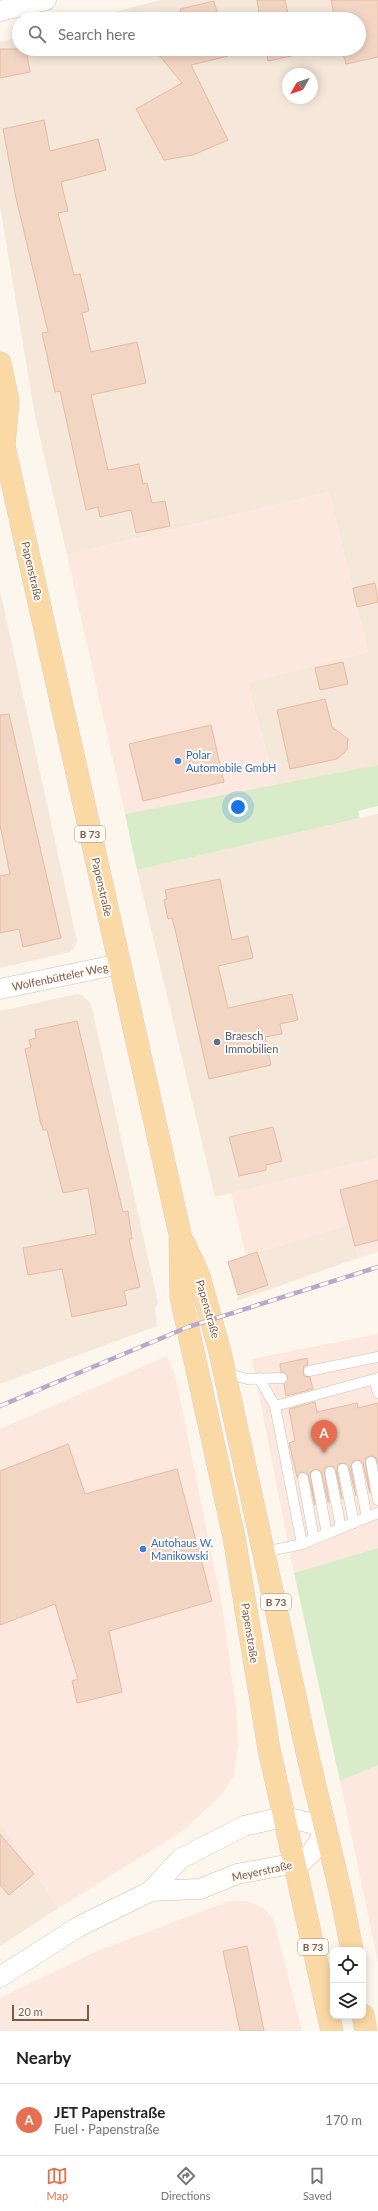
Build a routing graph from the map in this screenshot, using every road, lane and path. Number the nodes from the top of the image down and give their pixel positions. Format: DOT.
graph roads {
  1 [pos="46,0"];
  2 [pos="0,11"];
  3 [pos="0,363"];
  4 [pos="2,442"];
  5 [pos="120,964"];
  6 [pos="0,989"];
  7 [pos="180,1234"];
  8 [pos="378,1357"];
  9 [pos="309,1371"];
  10 [pos="224,1373"];
  11 [pos="259,1378"];
  12 [pos="282,1378"];
  13 [pos="376,1379"];
  14 [pos="378,1393"];
  15 [pos="275,1406"];
  16 [pos="370,1462"];
  17 [pos="357,1466"];
  18 [pos="344,1468"];
  19 [pos="330,1472"];
  20 [pos="316,1475"];
  21 [pos="303,1478"];
  22 [pos="378,1500"];
  23 [pos="378,1513"];
  24 [pos="367,1518"];
  25 [pos="354,1523"];
  26 [pos="341,1528"];
  27 [pos="327,1534"];
  28 [pos="314,1539"];
  29 [pos="302,1544"];
  30 [pos="265,1552"];
  31 [pos="283,1817"];
  32 [pos="326,1830"];
  33 [pos="293,1864"];
  34 [pos="151,1891"];
  35 [pos="351,1947"];
  36 [pos="0,1977"];
  37 [pos="364,2019"];
  38 [pos="332,2031"];
  39 [pos="366,2031"];
  1 -- 2 [label="street"];
  3 -- 4 [label="main road, Papenstraße / B 73"];
  4 -- 5 [label="main road, Papenstraße / B 73"];
  5 -- 6 [label="street, Wolfenbütteler Weg"];
  5 -- 7 [label="main road, Papenstraße / B 73"];
  7 -- 10 [label="main road, Papenstraße / B 73"];
  7 -- 31 [label="main road, Papenstraße / B 73"];
  8 -- 9 [label="lane"];
  10 -- 11 [label="lane"];
  10 -- 30 [label="main road, Papenstraße / B 73"];
  11 -- 12 [label="lane"];
  11 -- 15 [label="lane"];
  13 -- 14 [label="lane"];
  13 -- 15 [label="lane"];
  15 -- 29 [label="lane"];
  16 -- 22 [label="lane"];
  17 -- 24 [label="lane"];
  18 -- 25 [label="lane"];
  19 -- 26 [label="lane"];
  20 -- 27 [label="lane"];
  21 -- 28 [label="lane"];
  23 -- 24 [label="lane"];
  24 -- 25 [label="lane"];
  25 -- 26 [label="lane"];
  26 -- 27 [label="lane"];
  27 -- 28 [label="lane"];
  28 -- 29 [label="lane"];
  29 -- 30 [label="lane"];
  30 -- 32 [label="main road, Papenstraße / B 73"];
  31 -- 32 [label="street, Meyerstraße"];
  31 -- 33 [label="main road, Papenstraße / B 73"];
  31 -- 34 [label="street, Meyerstraße"];
  32 -- 33 [label="street, Meyerstraße"];
  32 -- 35 [label="main road, Papenstraße / B 73"];
  33 -- 34 [label="street, Meyerstraße"];
  33 -- 38 [label="main road, Papenstraße / B 73"];
  34 -- 36 [label="street, Meyerstraße"];
  37 -- 39 [label="main road"];
}
